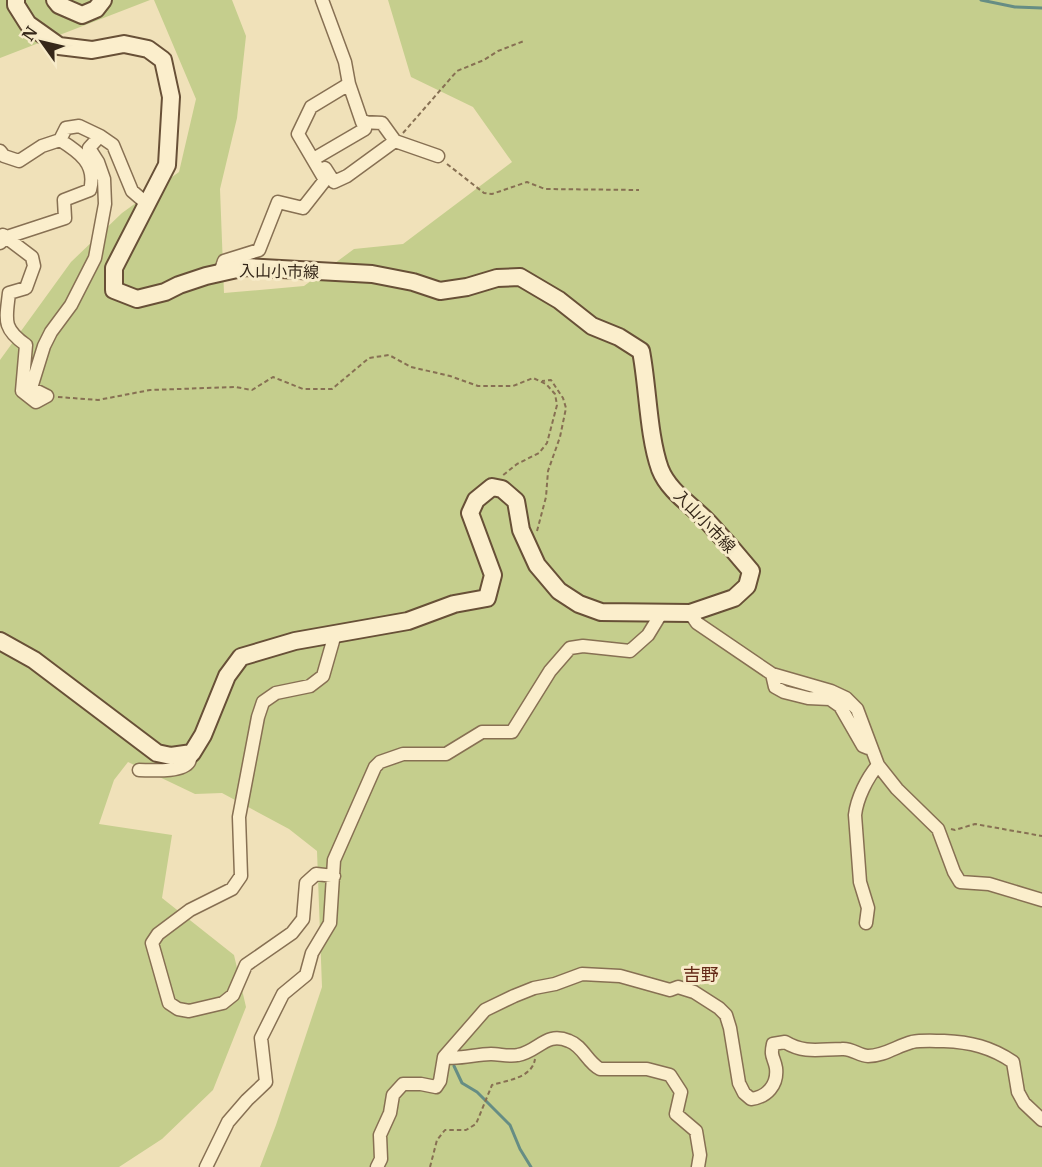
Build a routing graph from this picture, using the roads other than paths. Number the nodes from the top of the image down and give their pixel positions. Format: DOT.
graph roads {
  1 [pos="16,0"];
  2 [pos="55,0"];
  3 [pos="103,0"];
  4 [pos="322,0"];
  5 [pos="349,84"];
  6 [pos="366,122"];
  7 [pos="100,136"];
  8 [pos="60,140"];
  9 [pos="395,141"];
  10 [pos="0,151"];
  11 [pos="438,156"];
  12 [pos="315,158"];
  13 [pos="146,202"];
  14 [pos="2,238"];
  15 [pos="220,273"];
  16 [pos="662,612"];
  17 [pos="690,613"];
  18 [pos="335,634"];
  19 [pos="0,640"];
  20 [pos="192,753"];
  21 [pos="878,765"];
  22 [pos="139,770"];
  23 [pos="334,876"];
  24 [pos="1040,896"];
  25 [pos="866,923"];
  26 [pos="444,1057"];
  27 [pos="1042,1120"];
  28 [pos="206,1167"];
  29 [pos="377,1167"];
  30 [pos="698,1167"];
  1 -- 13 [label="main road, 入山小市線"];
  2 -- 3 [label="main road"];
  4 -- 5 [label="street"];
  5 -- 6 [label="street"];
  5 -- 12 [label="street"];
  6 -- 9 [label="street"];
  6 -- 12 [label="street"];
  7 -- 8 [label="street"];
  7 -- 13 [label="street"];
  7 -- 14 [label="street"];
  8 -- 10 [label="street"];
  8 -- 14 [label="street"];
  9 -- 11 [label="street"];
  9 -- 12 [label="street"];
  12 -- 15 [label="street"];
  13 -- 15 [label="main road, 入山小市線"];
  15 -- 17 [label="main road, 入山小市線"];
  16 -- 17 [label="main road, 入山小市線"];
  16 -- 18 [label="main road, 入山小市線"];
  16 -- 23 [label="street"];
  17 -- 21 [label="street"];
  18 -- 20 [label="main road"];
  18 -- 23 [label="street"];
  19 -- 20 [label="main road"];
  20 -- 22 [label="street"];
  21 -- 24 [label="street"];
  21 -- 25 [label="street"];
  23 -- 28 [label="street"];
  26 -- 27 [label="street"];
  26 -- 29 [label="street"];
  26 -- 30 [label="street"];
}
